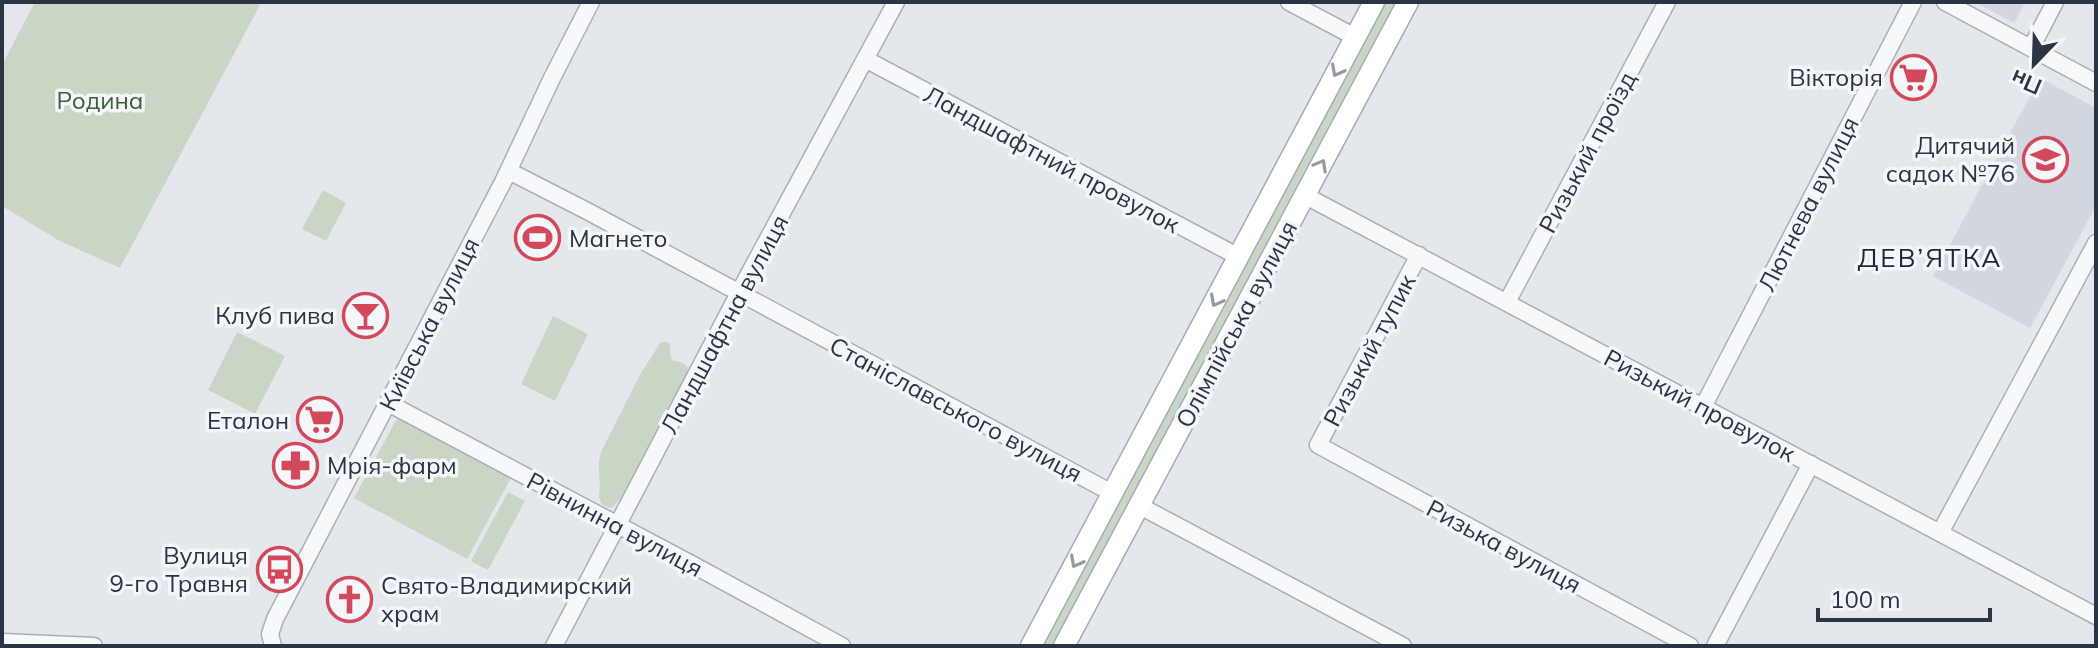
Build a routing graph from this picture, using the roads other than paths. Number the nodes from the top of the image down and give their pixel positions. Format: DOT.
graph roads {
  1 [pos="591,2"];
  2 [pos="896,2"];
  3 [pos="1289,2"];
  4 [pos="1374,2"];
  5 [pos="1408,2"];
  6 [pos="1667,2"];
  7 [pos="1913,2"];
  8 [pos="1945,2"];
  9 [pos="2055,2"];
  10 [pos="1355,37"];
  11 [pos="2031,48"];
  12 [pos="865,59"];
  13 [pos="2096,83"];
  14 [pos="509,171"];
  15 [pos="1304,195"];
  16 [pos="2096,243"];
  17 [pos="1419,255"];
  18 [pos="1239,257"];
  19 [pos="740,293"];
  20 [pos="1507,302"];
  21 [pos="388,403"];
  22 [pos="1703,407"];
  23 [pos="1318,445"];
  24 [pos="1811,464"];
  25 [pos="1112,493"];
  26 [pos="1140,506"];
  27 [pos="618,526"];
  28 [pos="1940,533"];
  29 [pos="2095,614"];
  30 [pos="2,642"];
  31 [pos="94,646"];
  32 [pos="273,646"];
  33 [pos="554,646"];
  34 [pos="842,646"];
  35 [pos="1031,646"];
  36 [pos="1064,646"];
  37 [pos="1403,646"];
  38 [pos="1690,646"];
  39 [pos="1715,646"];
  1 -- 14 [label="street, Київська вулиця"];
  2 -- 12 [label="street, Ландшафтна вулиця"];
  3 -- 10 [label="street"];
  4 -- 10 [label="main road, Олімпійська вулиця"];
  15 -- 5 [label="main road, Олімпійська вулиця, one-way"];
  6 -- 20 [label="street, Ризький проїзд"];
  7 -- 22 [label="street, Лютнева вулиця"];
  8 -- 11 [label="street"];
  9 -- 11 [label="street"];
  10 -- 18 [label="main road, Олімпійська вулиця, one-way"];
  11 -- 13 [label="street"];
  12 -- 18 [label="street, Ландшафтний провулок"];
  12 -- 19 [label="street, Ландшафтна вулиця"];
  14 -- 19 [label="street, Станіславського вулиця"];
  14 -- 21 [label="street, Київська вулиця"];
  15 -- 17 [label="street, Ризький провулок"];
  15 -- 26 [label="main road, Олімпійська вулиця"];
  16 -- 28 [label="street"];
  17 -- 20 [label="street, Ризький провулок"];
  17 -- 23 [label="street, Ризький тупик"];
  18 -- 25 [label="main road, Олімпійська вулиця, one-way"];
  19 -- 25 [label="street, Станіславського вулиця"];
  19 -- 27 [label="street, Ландшафтна вулиця"];
  20 -- 22 [label="street, Ризький провулок"];
  21 -- 27 [label="street, Рівнинна вулиця"];
  21 -- 32 [label="street, Київська вулиця"];
  22 -- 24 [label="street, Ризький провулок"];
  23 -- 38 [label="street, Ризька вулиця"];
  24 -- 28 [label="street, Ризький провулок"];
  24 -- 39 [label="street"];
  25 -- 26 [label="main road, Станіславського вулиця"];
  25 -- 35 [label="main road, Олімпійська вулиця, one-way"];
  26 -- 36 [label="main road, Олімпійська вулиця"];
  26 -- 37 [label="street, Станіславського вулиця"];
  27 -- 33 [label="street, Ландшафтна вулиця"];
  27 -- 34 [label="street, Рівнинна вулиця"];
  28 -- 29 [label="street, Ризький провулок"];
  30 -- 31 [label="street"];
}
